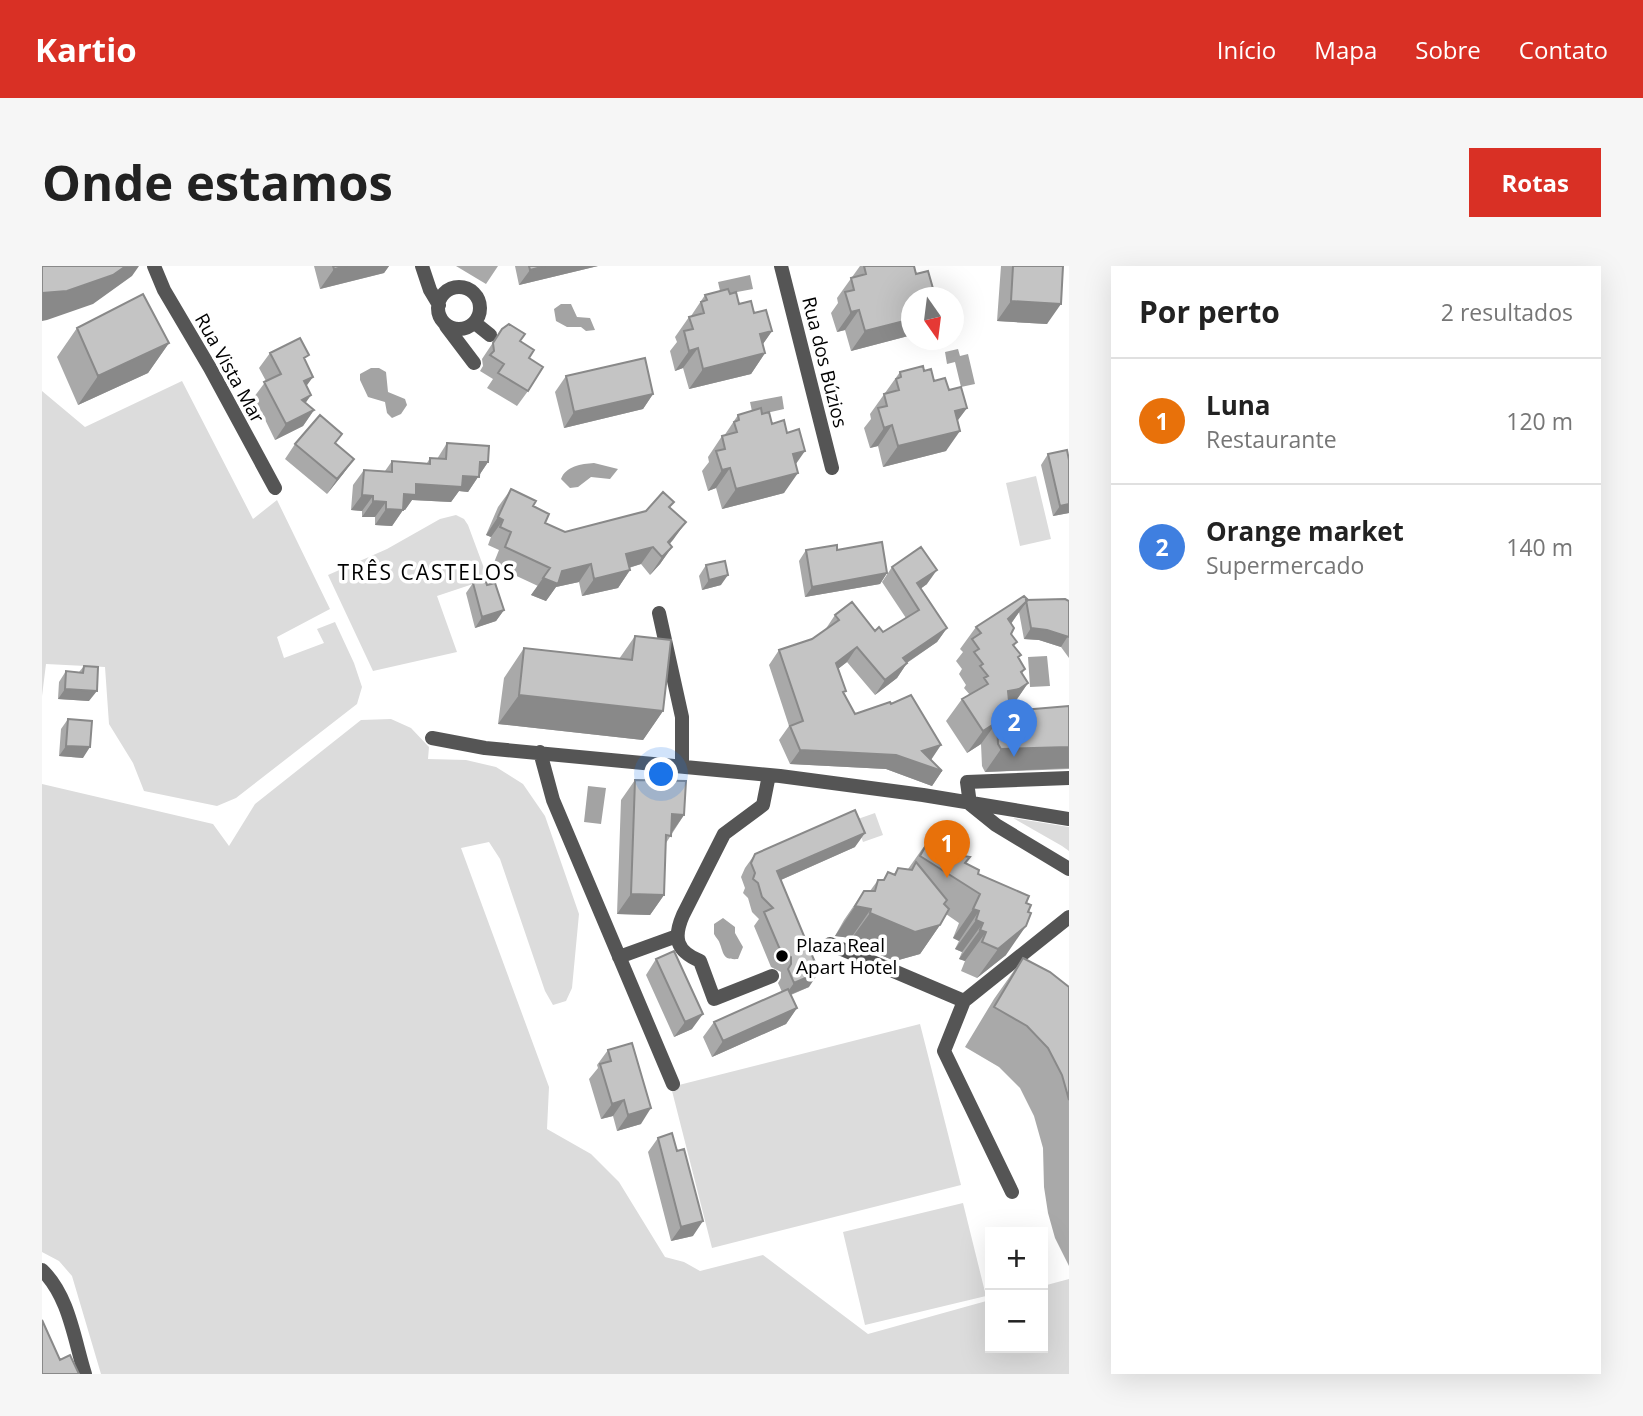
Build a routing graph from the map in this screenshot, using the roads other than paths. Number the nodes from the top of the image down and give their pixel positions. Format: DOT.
graph roads {
  1 [pos="154,266"];
  2 [pos="422,266"];
  3 [pos="781,266"];
  4 [pos="439,305"];
  5 [pos="443,322"];
  6 [pos="475,323"];
  7 [pos="490,335"];
  8 [pos="474,363"];
  9 [pos="832,468"];
  10 [pos="275,488"];
  11 [pos="659,613"];
  12 [pos="432,738"];
  13 [pos="540,752"];
  14 [pos="682,765"];
  15 [pos="769,775"];
  16 [pos="1069,778"];
  17 [pos="970,804"];
  18 [pos="1069,819"];
  19 [pos="1069,869"];
  20 [pos="1069,917"];
  21 [pos="677,936"];
  22 [pos="830,944"];
  23 [pos="619,957"];
  24 [pos="772,976"];
  25 [pos="964,1001"];
  26 [pos="673,1084"];
  27 [pos="1012,1192"];
  28 [pos="42,1270"];
  29 [pos="85,1374"];
  1 -- 10 [label="street, Rua Vista Mar"];
  2 -- 4 [label="street"];
  3 -- 9 [label="street, Rua dos Búzios"];
  4 -- 5 [label="street"];
  4 -- 6 [label="street"];
  5 -- 6 [label="street"];
  5 -- 8 [label="street"];
  6 -- 7 [label="street"];
  11 -- 14 [label="street"];
  12 -- 13 [label="street"];
  13 -- 14 [label="street"];
  13 -- 23 [label="street"];
  14 -- 15 [label="street"];
  15 -- 17 [label="street"];
  15 -- 21 [label="street"];
  16 -- 17 [label="street"];
  17 -- 18 [label="street"];
  17 -- 19 [label="street"];
  20 -- 25 [label="street"];
  21 -- 23 [label="street"];
  21 -- 24 [label="street"];
  22 -- 25 [label="street"];
  23 -- 26 [label="street"];
  25 -- 27 [label="street"];
  28 -- 29 [label="street"];
}
